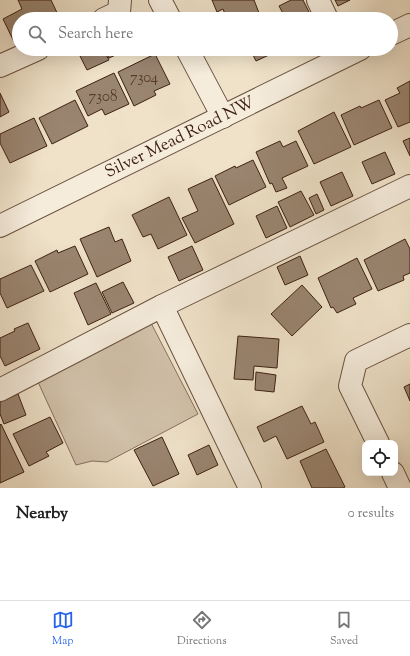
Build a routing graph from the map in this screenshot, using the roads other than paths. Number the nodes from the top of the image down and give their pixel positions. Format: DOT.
graph roads {
  1 [pos="120,0"];
  2 [pos="160,0"];
  3 [pos="318,0"];
  4 [pos="119,12"];
  5 [pos="166,12"];
  6 [pos="324,12"];
  7 [pos="410,25"];
  8 [pos="398,31"];
  9 [pos="22,56"];
  10 [pos="190,56"];
  11 [pos="340,56"];
  12 [pos="0,66"];
  13 [pos="223,117"];
  14 [pos="410,186"];
  15 [pos="0,226"];
  16 [pos="162,306"];
  17 [pos="410,335"];
  18 [pos="0,390"];
  19 [pos="377,440"];
  20 [pos="394,476"];
  21 [pos="250,488"];
  22 [pos="400,488"];
  1 -- 4 [label="street"];
  2 -- 5 [label="street"];
  3 -- 6 [label="street"];
  7 -- 8 [label="street"];
  9 -- 12 [label="street"];
  10 -- 13 [label="street"];
  11 -- 13 [label="street, Silver Mead Road NW"];
  13 -- 15 [label="street, Silver Mead Road NW"];
  14 -- 16 [label="street"];
  16 -- 18 [label="street"];
  16 -- 21 [label="street"];
  17 -- 19 [label="street"];
  20 -- 22 [label="street"];
}
